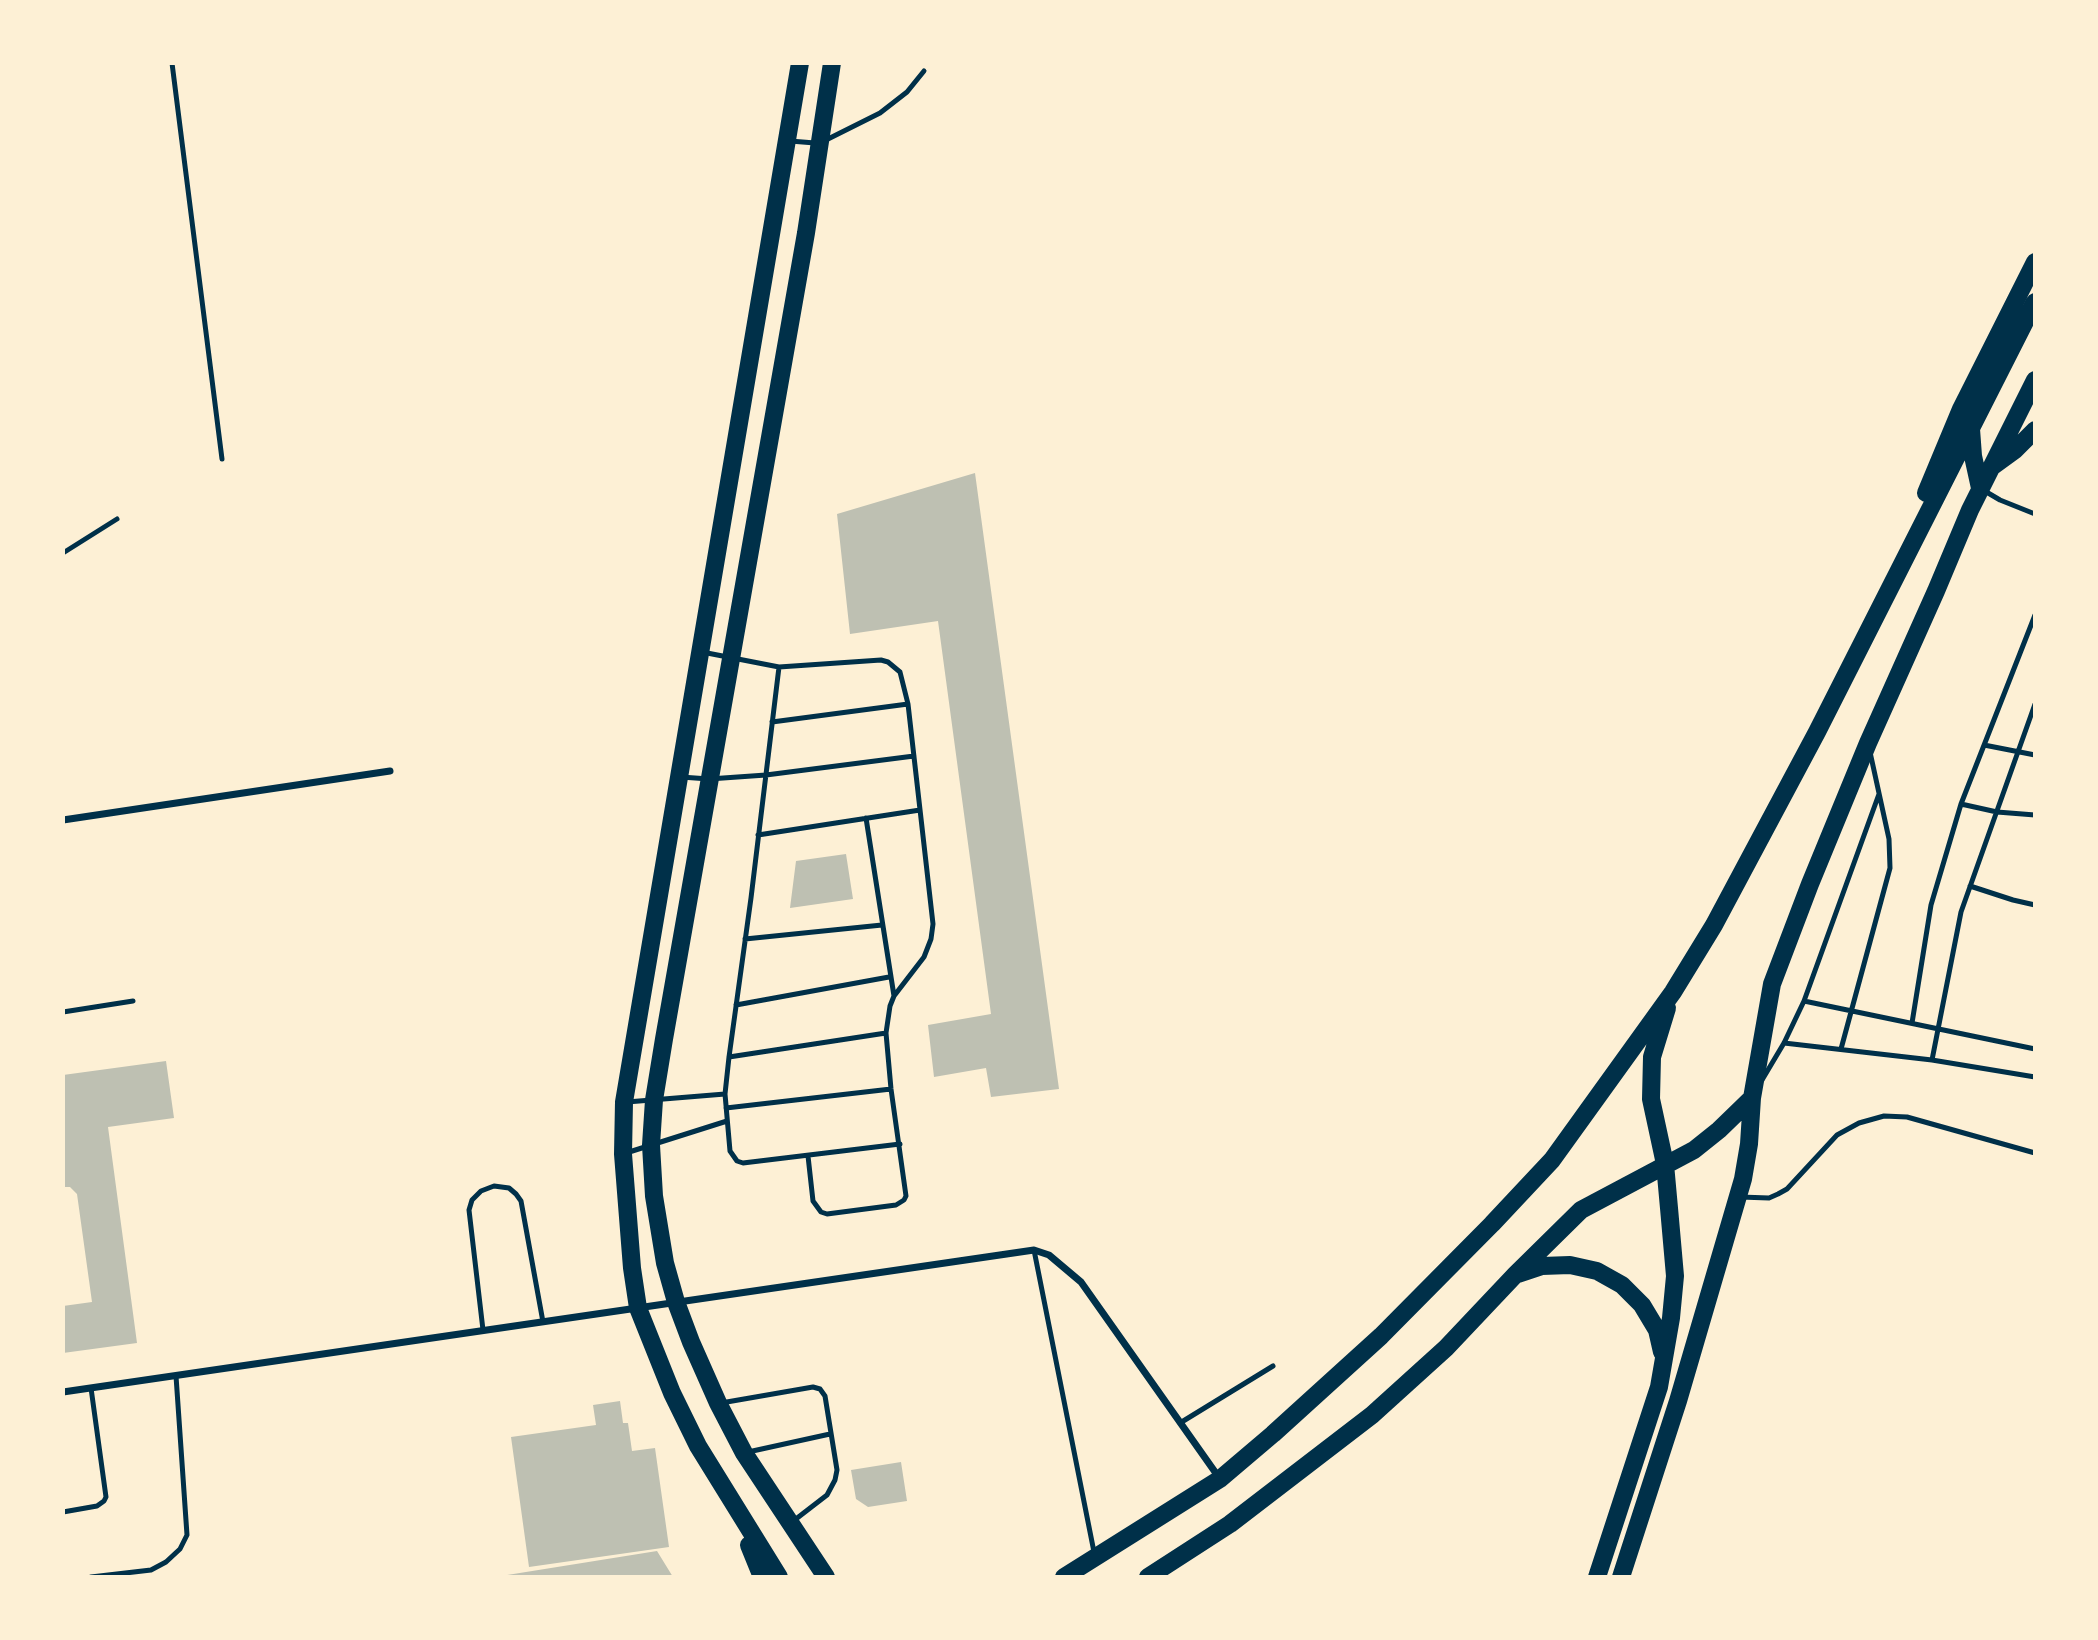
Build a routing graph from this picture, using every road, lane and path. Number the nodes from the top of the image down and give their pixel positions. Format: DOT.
graph roads {
  1 [pos="172,63"];
  2 [pos="800,63"];
  3 [pos="832,63"];
  4 [pos="924,71"];
  5 [pos="787,140"];
  6 [pos="820,143"];
  7 [pos="2035,262"];
  8 [pos="2035,302"];
  9 [pos="2035,380"];
  10 [pos="1970,429"];
  11 [pos="2035,430"];
  12 [pos="222,459"];
  13 [pos="1990,469"];
  14 [pos="1980,488"];
  15 [pos="2035,514"];
  16 [pos="117,519"];
  17 [pos="63,553"];
  18 [pos="1897,576"];
  19 [pos="2035,615"];
  20 [pos="700,652"];
  21 [pos="732,658"];
  22 [pos="779,667"];
  23 [pos="908,704"];
  24 [pos="2035,704"];
  25 [pos="772,722"];
  26 [pos="1868,743"];
  27 [pos="1984,745"];
  28 [pos="2018,751"];
  29 [pos="2035,755"];
  30 [pos="914,756"];
  31 [pos="390,771"];
  32 [pos="766,775"];
  33 [pos="680,777"];
  34 [pos="709,779"];
  35 [pos="1879,794"];
  36 [pos="1961,804"];
  37 [pos="920,810"];
  38 [pos="1997,812"];
  39 [pos="2035,815"];
  40 [pos="866,818"];
  41 [pos="63,820"];
  42 [pos="758,835"];
  43 [pos="1970,886"];
  44 [pos="2035,905"];
  45 [pos="881,925"];
  46 [pos="745,939"];
  47 [pos="890,977"];
  48 [pos="1673,992"];
  49 [pos="894,996"];
  50 [pos="133,1001"];
  51 [pos="1804,1001"];
  52 [pos="736,1005"];
  53 [pos="1852,1011"];
  54 [pos="63,1012"];
  55 [pos="1912,1023"];
  56 [pos="1937,1030"];
  57 [pos="886,1033"];
  58 [pos="1784,1043"];
  59 [pos="1841,1049"];
  60 [pos="2035,1049"];
  61 [pos="729,1057"];
  62 [pos="1932,1060"];
  63 [pos="2035,1077"];
  64 [pos="891,1089"];
  65 [pos="725,1094"];
  66 [pos="1752,1098"];
  67 [pos="654,1100"];
  68 [pos="624,1102"];
  69 [pos="726,1108"];
  70 [pos="727,1121"];
  71 [pos="900,1144"];
  72 [pos="651,1146"];
  73 [pos="2035,1153"];
  74 [pos="623,1154"];
  75 [pos="808,1156"];
  76 [pos="1665,1164"];
  77 [pos="1738,1197"];
  78 [pos="1034,1250"];
  79 [pos="1515,1275"];
  80 [pos="676,1302"];
  81 [pos="638,1308"];
  82 [pos="543,1322"];
  83 [pos="483,1331"];
  84 [pos="1664,1357"];
  85 [pos="1273,1366"];
  86 [pos="176,1376"];
  87 [pos="91,1388"];
  88 [pos="63,1392"];
  89 [pos="718,1403"];
  90 [pos="1180,1423"];
  91 [pos="830,1434"];
  92 [pos="744,1452"];
  93 [pos="1220,1479"];
  94 [pos="730,1500"];
  95 [pos="63,1512"];
  96 [pos="790,1524"];
  97 [pos="1095,1557"];
  98 [pos="92,1577"];
  99 [pos="762,1577"];
  100 [pos="779,1577"];
  101 [pos="826,1577"];
  102 [pos="1064,1577"];
  103 [pos="1148,1577"];
  104 [pos="1597,1577"];
  105 [pos="1621,1577"];
  1 -- 12 [label="lane"];
  2 -- 5 [label="main road"];
  3 -- 6 [label="main road"];
  4 -- 6 [label="lane"];
  5 -- 6 [label="lane"];
  5 -- 20 [label="main road"];
  6 -- 21 [label="main road"];
  7 -- 18 [label="main road"];
  8 -- 10 [label="main road"];
  9 -- 13 [label="main road"];
  10 -- 14 [label="main road"];
  10 -- 18 [label="main road"];
  11 -- 13 [label="main road"];
  13 -- 14 [label="main road"];
  14 -- 15 [label="lane"];
  14 -- 26 [label="main road"];
  16 -- 17 [label="lane"];
  18 -- 48 [label="main road"];
  19 -- 27 [label="lane"];
  20 -- 21 [label="lane"];
  20 -- 33 [label="main road"];
  21 -- 22 [label="lane"];
  21 -- 34 [label="main road"];
  22 -- 23 [label="lane"];
  22 -- 25 [label="lane"];
  23 -- 25 [label="lane"];
  23 -- 30 [label="lane"];
  24 -- 28 [label="lane"];
  25 -- 32 [label="lane"];
  26 -- 35 [label="lane"];
  26 -- 66 [label="main road"];
  27 -- 28 [label="lane"];
  27 -- 36 [label="lane"];
  28 -- 29 [label="lane"];
  28 -- 38 [label="lane"];
  30 -- 32 [label="lane"];
  30 -- 37 [label="lane"];
  31 -- 41 [label="street"];
  32 -- 34 [label="lane"];
  32 -- 42 [label="lane"];
  33 -- 34 [label="lane"];
  33 -- 68 [label="main road"];
  34 -- 67 [label="main road"];
  35 -- 51 [label="lane"];
  35 -- 53 [label="lane"];
  36 -- 38 [label="lane"];
  36 -- 55 [label="lane"];
  37 -- 40 [label="lane"];
  37 -- 49 [label="lane"];
  38 -- 39 [label="lane"];
  38 -- 43 [label="lane"];
  40 -- 42 [label="lane"];
  40 -- 45 [label="lane"];
  42 -- 46 [label="lane"];
  43 -- 44 [label="lane"];
  43 -- 56 [label="lane"];
  45 -- 46 [label="lane"];
  45 -- 47 [label="lane"];
  46 -- 52 [label="lane"];
  47 -- 49 [label="lane"];
  47 -- 52 [label="lane"];
  48 -- 76 [label="main road"];
  48 -- 93 [label="main road"];
  49 -- 57 [label="lane"];
  50 -- 54 [label="lane"];
  51 -- 53 [label="lane"];
  51 -- 58 [label="lane"];
  52 -- 61 [label="lane"];
  53 -- 55 [label="lane"];
  53 -- 59 [label="lane"];
  55 -- 56 [label="lane"];
  56 -- 60 [label="lane"];
  56 -- 62 [label="lane"];
  57 -- 61 [label="lane"];
  57 -- 64 [label="lane"];
  58 -- 59 [label="lane"];
  58 -- 66 [label="lane"];
  59 -- 62 [label="lane"];
  61 -- 65 [label="lane"];
  62 -- 63 [label="lane"];
  64 -- 69 [label="lane"];
  64 -- 71 [label="lane"];
  65 -- 67 [label="lane"];
  65 -- 69 [label="lane"];
  66 -- 76 [label="main road"];
  66 -- 77 [label="main road"];
  67 -- 68 [label="lane"];
  67 -- 72 [label="main road"];
  68 -- 74 [label="main road"];
  69 -- 70 [label="lane"];
  70 -- 72 [label="lane"];
  70 -- 75 [label="lane"];
  71 -- 75 [label="lane"];
  71 -- 75 [label="lane"];
  72 -- 74 [label="lane"];
  72 -- 80 [label="main road"];
  73 -- 77 [label="lane"];
  74 -- 81 [label="main road"];
  76 -- 79 [label="main road"];
  76 -- 84 [label="main road"];
  77 -- 105 [label="main road"];
  78 -- 80 [label="street"];
  78 -- 90 [label="street"];
  78 -- 97 [label="lane"];
  79 -- 84 [label="main road"];
  79 -- 103 [label="main road"];
  80 -- 81 [label="street"];
  80 -- 89 [label="main road"];
  81 -- 82 [label="street"];
  81 -- 94 [label="main road"];
  82 -- 83 [label="street"];
  82 -- 83 [label="lane"];
  83 -- 86 [label="street"];
  84 -- 104 [label="main road"];
  85 -- 90 [label="lane"];
  86 -- 87 [label="street"];
  86 -- 98 [label="lane"];
  87 -- 88 [label="street"];
  87 -- 95 [label="lane"];
  89 -- 91 [label="lane"];
  89 -- 92 [label="main road"];
  90 -- 93 [label="street"];
  91 -- 92 [label="lane"];
  91 -- 96 [label="lane"];
  92 -- 96 [label="main road"];
  93 -- 97 [label="main road"];
  94 -- 99 [label="main road"];
  94 -- 100 [label="main road"];
  96 -- 101 [label="main road"];
  97 -- 102 [label="main road"];
}
